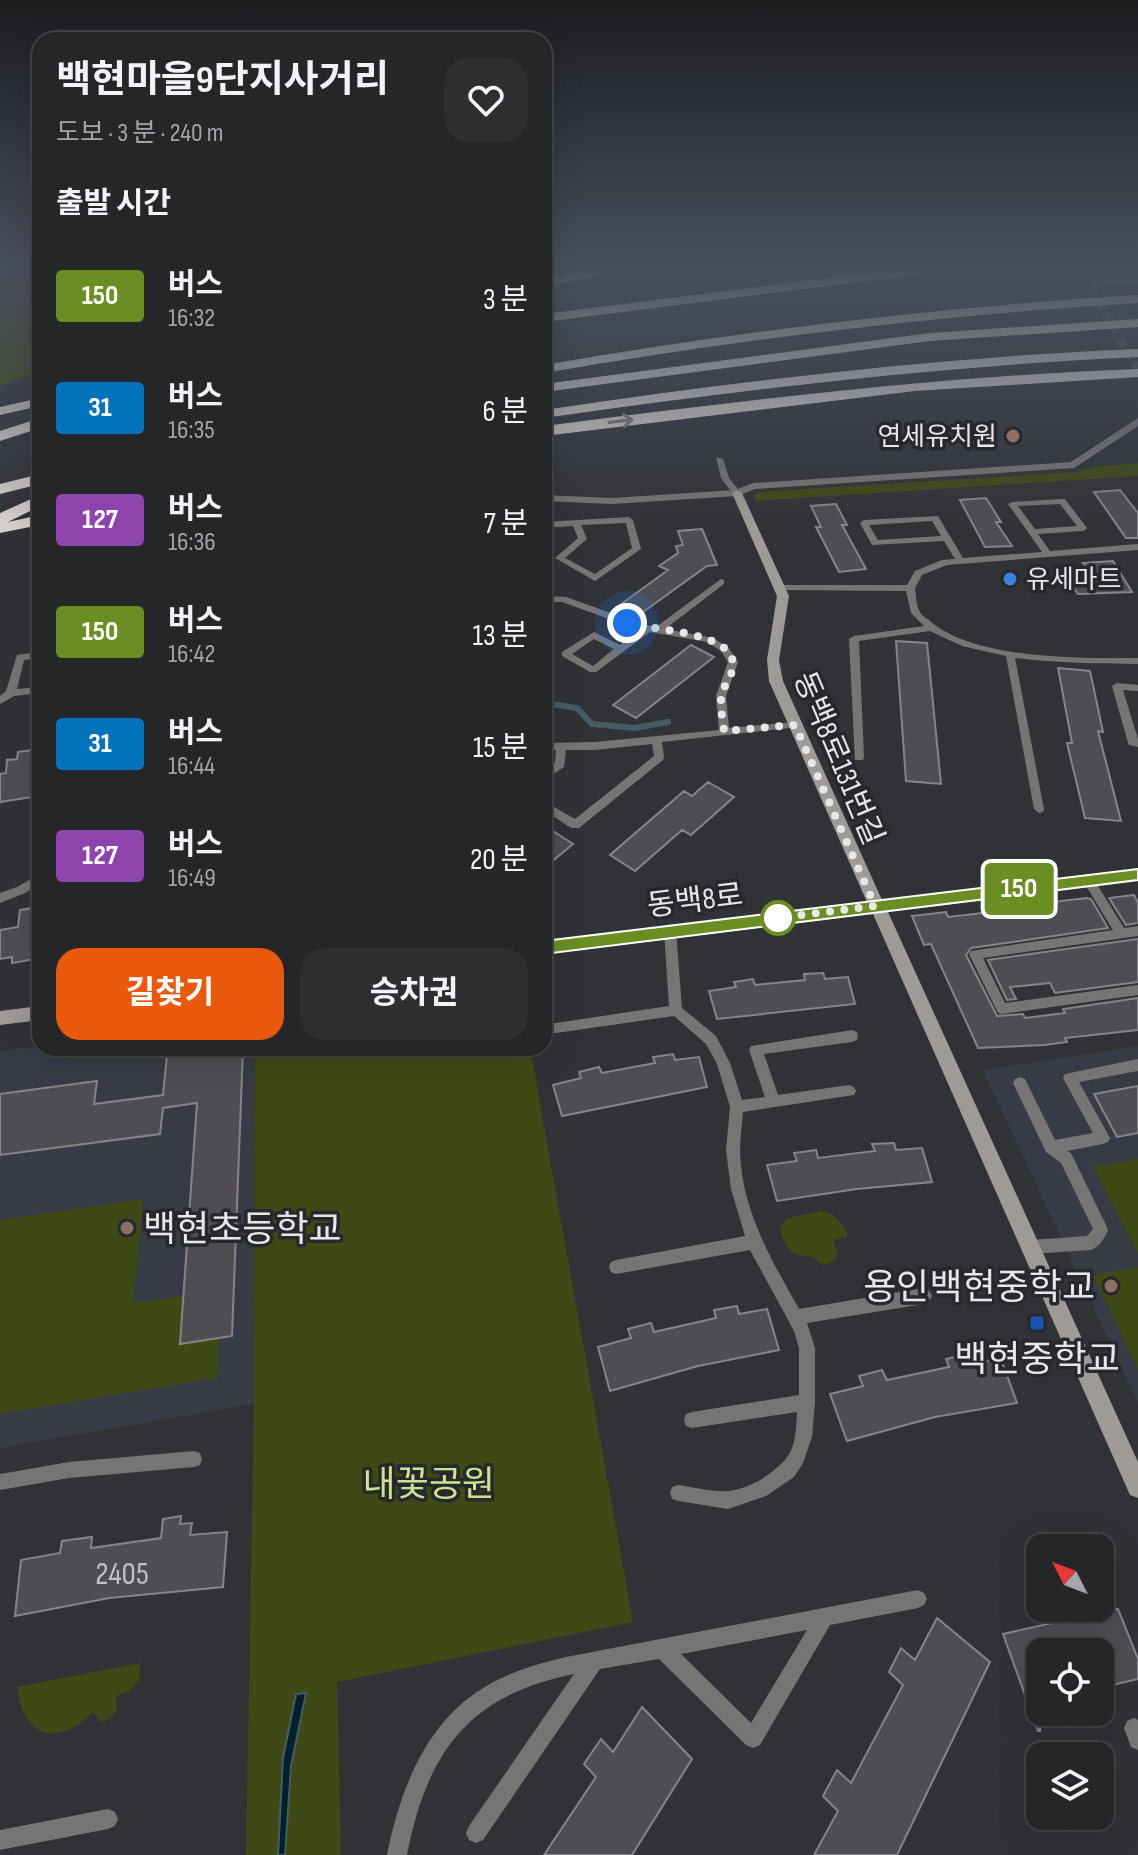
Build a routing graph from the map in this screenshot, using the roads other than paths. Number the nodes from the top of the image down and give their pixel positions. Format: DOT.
graph roads {
  1 [pos="636,354"];
  2 [pos="792,354"];
  3 [pos="1129,354"];
  4 [pos="552,368"];
  5 [pos="1138,373"];
  6 [pos="552,387"];
  7 [pos="32,410"];
  8 [pos="0,411"];
  9 [pos="32,411"];
  10 [pos="32,412"];
  11 [pos="552,413"];
  12 [pos="0,420"];
  13 [pos="1138,421"];
  14 [pos="552,430"];
  15 [pos="0,436"];
  16 [pos="719,459"];
  17 [pos="32,481"];
  18 [pos="0,489"];
  19 [pos="32,493"];
  20 [pos="737,493"];
  21 [pos="552,498"];
  22 [pos="0,500"];
  23 [pos="32,503"];
  24 [pos="32,508"];
  25 [pos="0,517"];
  26 [pos="32,522"];
  27 [pos="552,525"];
  28 [pos="577,525"];
  29 [pos="0,529"];
  30 [pos="1033,532"];
  31 [pos="947,538"];
  32 [pos="1138,547"];
  33 [pos="1048,554"];
  34 [pos="960,560"];
  35 [pos="721,582"];
  36 [pos="780,587"];
  37 [pos="910,588"];
  38 [pos="552,599"];
  39 [pos="654,628"];
  40 [pos="932,628"];
  41 [pos="621,649"];
  42 [pos="1010,654"];
  43 [pos="32,656"];
  44 [pos="1138,661"];
  45 [pos="1138,688"];
  46 [pos="32,691"];
  47 [pos="11,693"];
  48 [pos="0,701"];
  49 [pos="795,725"];
  50 [pos="724,731"];
  51 [pos="657,740"];
  52 [pos="1138,743"];
  53 [pos="552,747"];
  54 [pos="561,748"];
  55 [pos="859,757"];
  56 [pos="552,770"];
  57 [pos="1039,809"];
  58 [pos="552,810"];
  59 [pos="1138,875"];
  60 [pos="1089,881"];
  61 [pos="32,883"];
  62 [pos="0,898"];
  63 [pos="875,906"];
  64 [pos="670,931"];
  65 [pos="1138,931"];
  66 [pos="1121,933"];
  67 [pos="552,947"];
  68 [pos="1138,990"];
  69 [pos="676,1010"];
  70 [pos="32,1014"];
  71 [pos="0,1018"];
  72 [pos="552,1029"];
  73 [pos="852,1036"];
  74 [pos="1138,1065"];
  75 [pos="1020,1083"];
  76 [pos="849,1091"];
  77 [pos="773,1102"];
  78 [pos="737,1107"];
  79 [pos="1051,1147"];
  80 [pos="754,1242"];
  81 [pos="1031,1247"];
  82 [pos="616,1267"];
  83 [pos="924,1296"];
  84 [pos="794,1317"];
  85 [pos="807,1402"];
  86 [pos="692,1420"];
  87 [pos="194,1459"];
  88 [pos="0,1482"];
  89 [pos="1138,1487"];
  90 [pos="678,1493"];
  91 [pos="918,1599"];
  92 [pos="825,1617"];
  93 [pos="662,1649"];
  94 [pos="593,1663"];
  95 [pos="108,1819"];
  96 [pos="476,1833"];
  97 [pos="0,1840"];
  98 [pos="397,1855"];
  1 -- 4 [label="highway"];
  2 -- 6 [label="highway"];
  3 -- 11 [label="highway"];
  14 -- 5 [label="highway, one-way"];
  7 -- 8 [label="highway"];
  9 -- 12 [label="highway"];
  10 -- 15 [label="highway"];
  13 -- 20 [label="street"];
  16 -- 20 [label="lane"];
  17 -- 18 [label="highway"];
  19 -- 22 [label="highway"];
  20 -- 21 [label="street"];
  20 -- 36 [label="street, 동백8로131번길"];
  23 -- 25 [label="highway"];
  24 -- 25 [label="highway"];
  26 -- 29 [label="highway"];
  27 -- 28 [label="lane"];
  28 -- 28 [label="lane"];
  30 -- 30 [label="lane"];
  30 -- 33 [label="lane"];
  31 -- 31 [label="lane"];
  31 -- 34 [label="lane"];
  32 -- 33 [label="lane"];
  33 -- 34 [label="lane"];
  34 -- 37 [label="lane"];
  35 -- 39 [label="lane"];
  36 -- 37 [label="lane"];
  36 -- 49 [label="street, 동백8로131번길"];
  37 -- 40 [label="lane"];
  38 -- 39 [label="lane"];
  39 -- 41 [label="lane"];
  39 -- 50 [label="lane"];
  40 -- 42 [label="lane"];
  40 -- 55 [label="lane"];
  41 -- 41 [label="lane"];
  42 -- 44 [label="lane"];
  42 -- 57 [label="lane"];
  43 -- 47 [label="lane"];
  45 -- 52 [label="lane"];
  46 -- 47 [label="lane"];
  47 -- 48 [label="lane"];
  49 -- 50 [label="lane"];
  49 -- 63 [label="street, 동백8로131번길"];
  50 -- 51 [label="lane"];
  51 -- 54 [label="lane"];
  51 -- 58 [label="lane"];
  53 -- 54 [label="lane"];
  54 -- 56 [label="lane"];
  59 -- 60 [label="street, 동백8로"];
  60 -- 63 [label="street, 동백8로"];
  60 -- 66 [label="lane"];
  61 -- 62 [label="lane"];
  63 -- 64 [label="street, 동백8로"];
  63 -- 81 [label="street, 동백8로131번길"];
  64 -- 67 [label="street, 동백8로"];
  64 -- 69 [label="lane"];
  65 -- 66 [label="lane"];
  66 -- 68 [label="lane"];
  69 -- 72 [label="lane"];
  69 -- 78 [label="lane"];
  70 -- 71 [label="street"];
  73 -- 77 [label="lane"];
  74 -- 79 [label="lane"];
  75 -- 79 [label="lane"];
  76 -- 77 [label="lane"];
  77 -- 78 [label="lane"];
  78 -- 80 [label="lane"];
  79 -- 81 [label="lane"];
  80 -- 82 [label="lane"];
  80 -- 84 [label="lane"];
  81 -- 89 [label="street, 동백8로131번길"];
  83 -- 84 [label="lane"];
  84 -- 85 [label="lane"];
  85 -- 86 [label="lane"];
  85 -- 90 [label="lane"];
  87 -- 88 [label="lane"];
  91 -- 92 [label="lane"];
  92 -- 93 [label="lane"];
  92 -- 93 [label="lane"];
  93 -- 94 [label="lane"];
  94 -- 96 [label="lane"];
  94 -- 98 [label="lane"];
  95 -- 97 [label="lane"];
}
